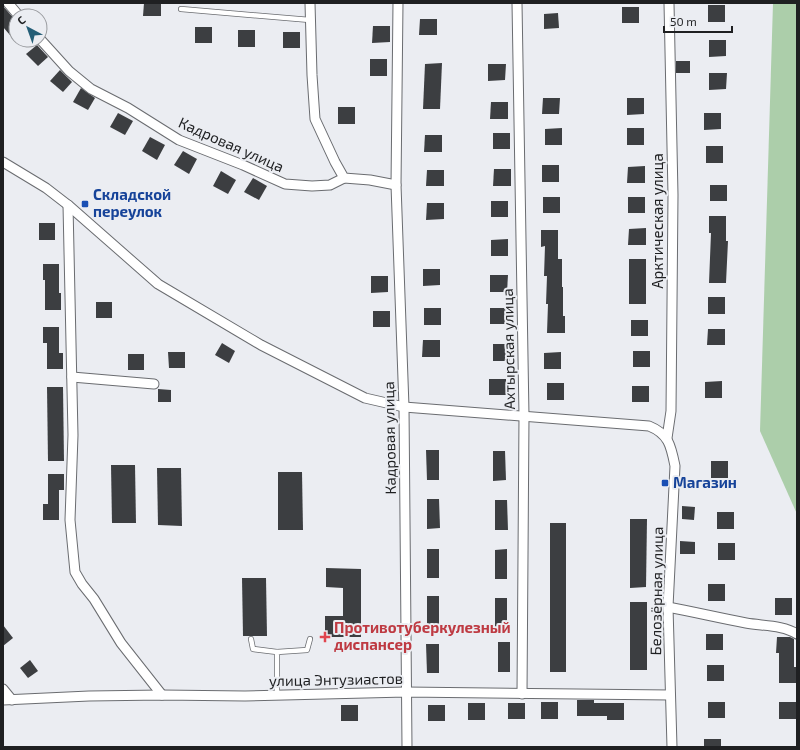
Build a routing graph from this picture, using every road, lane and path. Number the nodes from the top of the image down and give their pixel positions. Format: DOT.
graph roads {
  1 [pos="310,3"];
  2 [pos="398,3"];
  3 [pos="516,3"];
  4 [pos="669,3"];
  5 [pos="181,9"];
  6 [pos="310,20"];
  7 [pos="48,48"];
  8 [pos="3,162"];
  9 [pos="344,178"];
  10 [pos="396,185"];
  11 [pos="68,205"];
  12 [pos="72,377"];
  13 [pos="154,384"];
  14 [pos="404,408"];
  15 [pos="524,416"];
  16 [pos="667,438"];
  17 [pos="668,607"];
  18 [pos="797,634"];
  19 [pos="310,638"];
  20 [pos="251,639"];
  21 [pos="277,652"];
  22 [pos="3,689"];
  23 [pos="406,692"];
  24 [pos="522,694"];
  25 [pos="162,695"];
  26 [pos="277,695"];
  27 [pos="670,695"];
  28 [pos="7,700"];
  29 [pos="407,747"];
  30 [pos="672,747"];
  1 -- 6 [label="street"];
  2 -- 10 [label="street, Кадровая улица"];
  3 -- 15 [label="street, Ахтырская улица"];
  4 -- 16 [label="street, Арктическая улица"];
  5 -- 6 [label="lane"];
  6 -- 9 [label="street"];
  7 -- 9 [label="street, Кадровая улица"];
  8 -- 11 [label="street"];
  9 -- 10 [label="street, Кадровая улица"];
  10 -- 14 [label="street, Кадровая улица"];
  11 -- 12 [label="street"];
  11 -- 14 [label="street"];
  12 -- 13 [label="street"];
  12 -- 25 [label="street"];
  14 -- 15 [label="street"];
  14 -- 23 [label="street, Кадровая улица"];
  15 -- 16 [label="street"];
  15 -- 24 [label="street, Ахтырская улица"];
  16 -- 17 [label="street, Белозёрная улица"];
  17 -- 18 [label="street"];
  17 -- 27 [label="street, Белозёрная улица"];
  19 -- 21 [label="lane"];
  20 -- 21 [label="lane"];
  21 -- 26 [label="lane"];
  22 -- 28 [label="street"];
  23 -- 24 [label="street, улица Энтузиастов"];
  23 -- 26 [label="street, улица Энтузиастов"];
  23 -- 29 [label="street, Кадровая улица"];
  24 -- 27 [label="street, улица Энтузиастов"];
  25 -- 26 [label="street, улица Энтузиастов"];
  25 -- 28 [label="street, улица Энтузиастов"];
  27 -- 30 [label="street, Белозёрная улица"];
}
